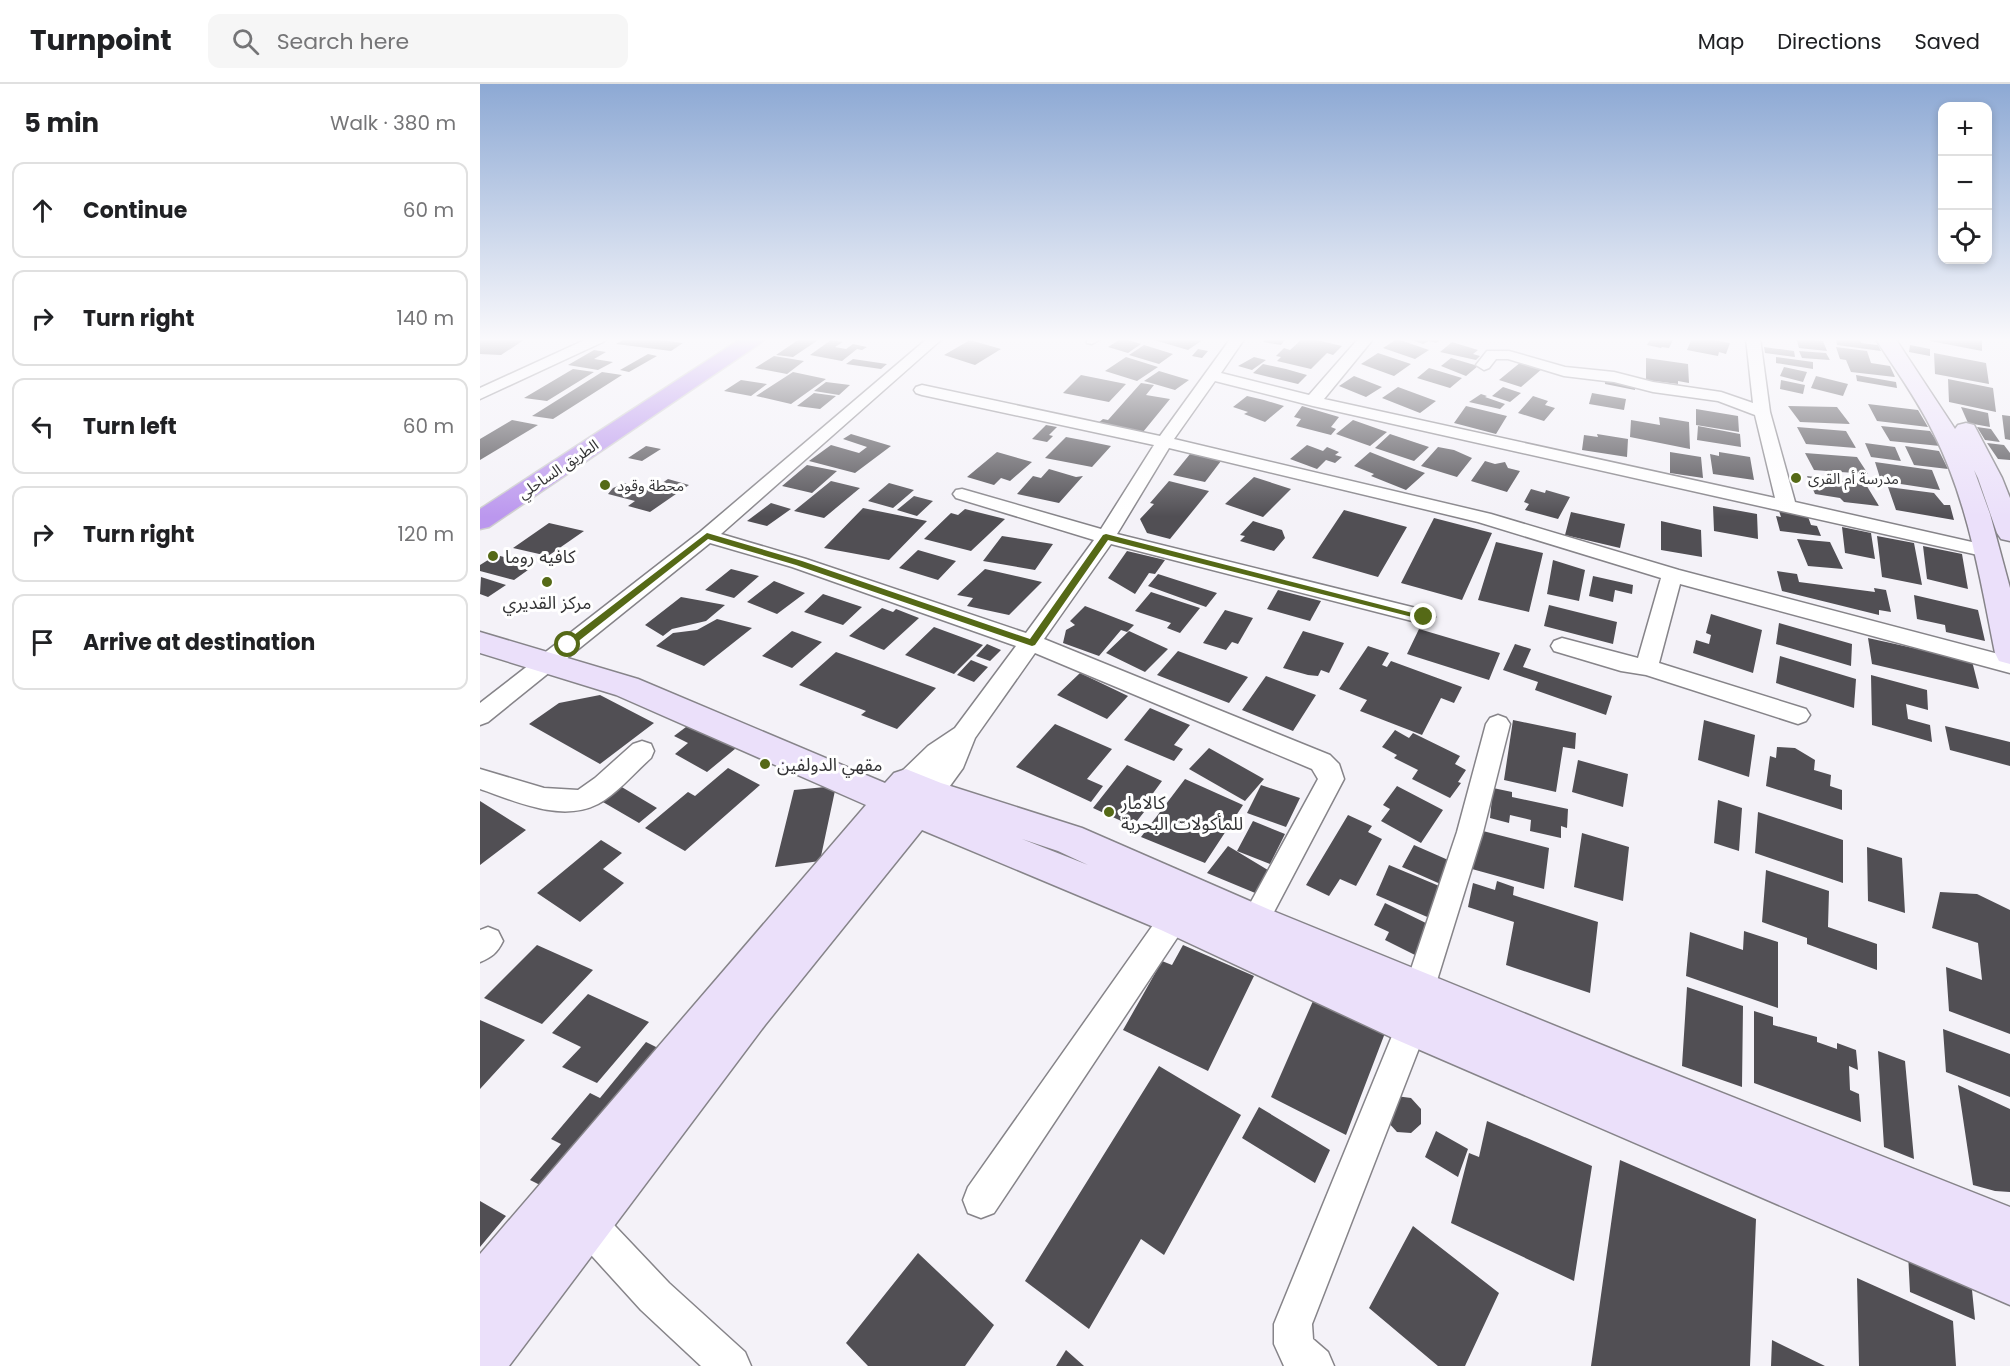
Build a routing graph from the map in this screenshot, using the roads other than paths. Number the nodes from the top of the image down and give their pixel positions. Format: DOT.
graph roads {
  1 [pos="635,398"];
  2 [pos="665,398"];
  3 [pos="867,398"];
  4 [pos="958,398"];
  5 [pos="1195,398"];
  6 [pos="1301,398"];
  7 [pos="1316,398"];
  8 [pos="1723,398"];
  9 [pos="1760,398"];
  10 [pos="1925,398"];
  11 [pos="1942,398"];
  12 [pos="1313,401"];
  13 [pos="1762,412"];
  14 [pos="1164,442"];
  15 [pos="962,494"];
  16 [pos="480,500"];
  17 [pos="1786,505"];
  18 [pos="480,521"];
  19 [pos="2008,525"];
  20 [pos="707,536"];
  21 [pos="1106,537"];
  22 [pos="1987,551"];
  23 [pos="1672,575"];
  24 [pos="1424,617"];
  25 [pos="480,619"];
  26 [pos="480,642"];
  27 [pos="1032,643"];
  28 [pos="1562,646"];
  29 [pos="558,653"];
  30 [pos="2010,653"];
  31 [pos="2010,665"];
  32 [pos="1647,667"];
  33 [pos="1798,715"];
  34 [pos="480,716"];
  35 [pos="1498,724"];
  36 [pos="642,751"];
  37 [pos="480,779"];
  38 [pos="912,796"];
  39 [pos="1175,917"];
  40 [pos="1254,922"];
  41 [pos="1416,1007"];
  42 [pos="981,1200"];
  43 [pos="585,1221"];
  44 [pos="2010,1232"];
  45 [pos="2010,1280"];
  46 [pos="480,1295"];
  47 [pos="480,1359"];
  48 [pos="731,1366"];
  49 [pos="1314,1366"];
  1 -- 16 [label="highway, الطريق الساحلي"];
  2 -- 18 [label="highway, الطريق الساحلي"];
  3 -- 20 [label="street"];
  4 -- 14 [label="street"];
  5 -- 14 [label="street"];
  6 -- 12 [label="street"];
  7 -- 12 [label="street"];
  8 -- 13 [label="street"];
  9 -- 13 [label="street"];
  10 -- 22 [label="street"];
  11 -- 19 [label="street"];
  12 -- 17 [label="street"];
  13 -- 17 [label="street"];
  14 -- 21 [label="street"];
  14 -- 23 [label="street"];
  15 -- 21 [label="street"];
  17 -- 22 [label="street"];
  20 -- 27 [label="street"];
  20 -- 29 [label="street"];
  21 -- 24 [label="street"];
  21 -- 27 [label="street"];
  22 -- 30 [label="street"];
  23 -- 31 [label="street"];
  23 -- 32 [label="street"];
  25 -- 29 [label="street"];
  26 -- 29 [label="street"];
  27 -- 38 [label="street"];
  27 -- 40 [label="street"];
  28 -- 32 [label="street"];
  29 -- 34 [label="street"];
  29 -- 38 [label="street"];
  32 -- 33 [label="street"];
  35 -- 41 [label="street"];
  36 -- 37 [label="street"];
  38 -- 39 [label="street"];
  38 -- 40 [label="street"];
  38 -- 43 [label="street"];
  38 -- 46 [label="street"];
  39 -- 41 [label="street"];
  39 -- 42 [label="street"];
  40 -- 41 [label="street"];
  41 -- 44 [label="street"];
  41 -- 45 [label="street"];
  41 -- 49 [label="street"];
  43 -- 47 [label="street"];
  43 -- 48 [label="street"];
}
